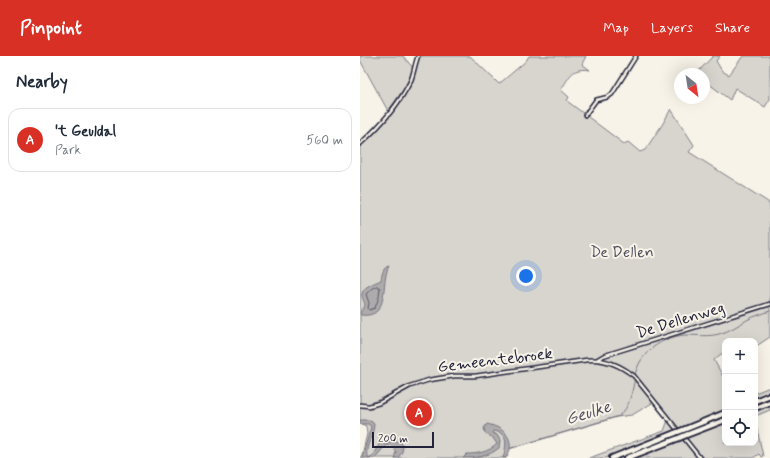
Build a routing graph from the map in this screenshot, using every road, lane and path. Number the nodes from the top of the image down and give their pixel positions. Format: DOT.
graph roads {
  1 [pos="418,56"];
  2 [pos="636,56"];
  3 [pos="585,115"];
  4 [pos="360,144"];
  5 [pos="770,304"];
  6 [pos="598,360"];
  7 [pos="770,395"];
  8 [pos="758,400"];
  9 [pos="770,402"];
  10 [pos="360,405"];
  11 [pos="758,407"];
  12 [pos="722,414"];
  13 [pos="722,421"];
  14 [pos="686,437"];
  15 [pos="612,458"];
  16 [pos="627,458"];
  17 [pos="700,458"];
  1 -- 4 [label="street"];
  2 -- 3 [label="street"];
  5 -- 6 [label="street, De Dellenweg"];
  6 -- 10 [label="street, Gemeentebroek"];
  6 -- 14 [label="street, Gemeentebroek"];
  7 -- 8 [label="highway"];
  9 -- 11 [label="highway"];
  12 -- 15 [label="highway, bridge"];
  13 -- 14 [label="highway"];
  14 -- 16 [label="highway, bridge"];
  14 -- 17 [label="street, Gemeentebroek"];
}
